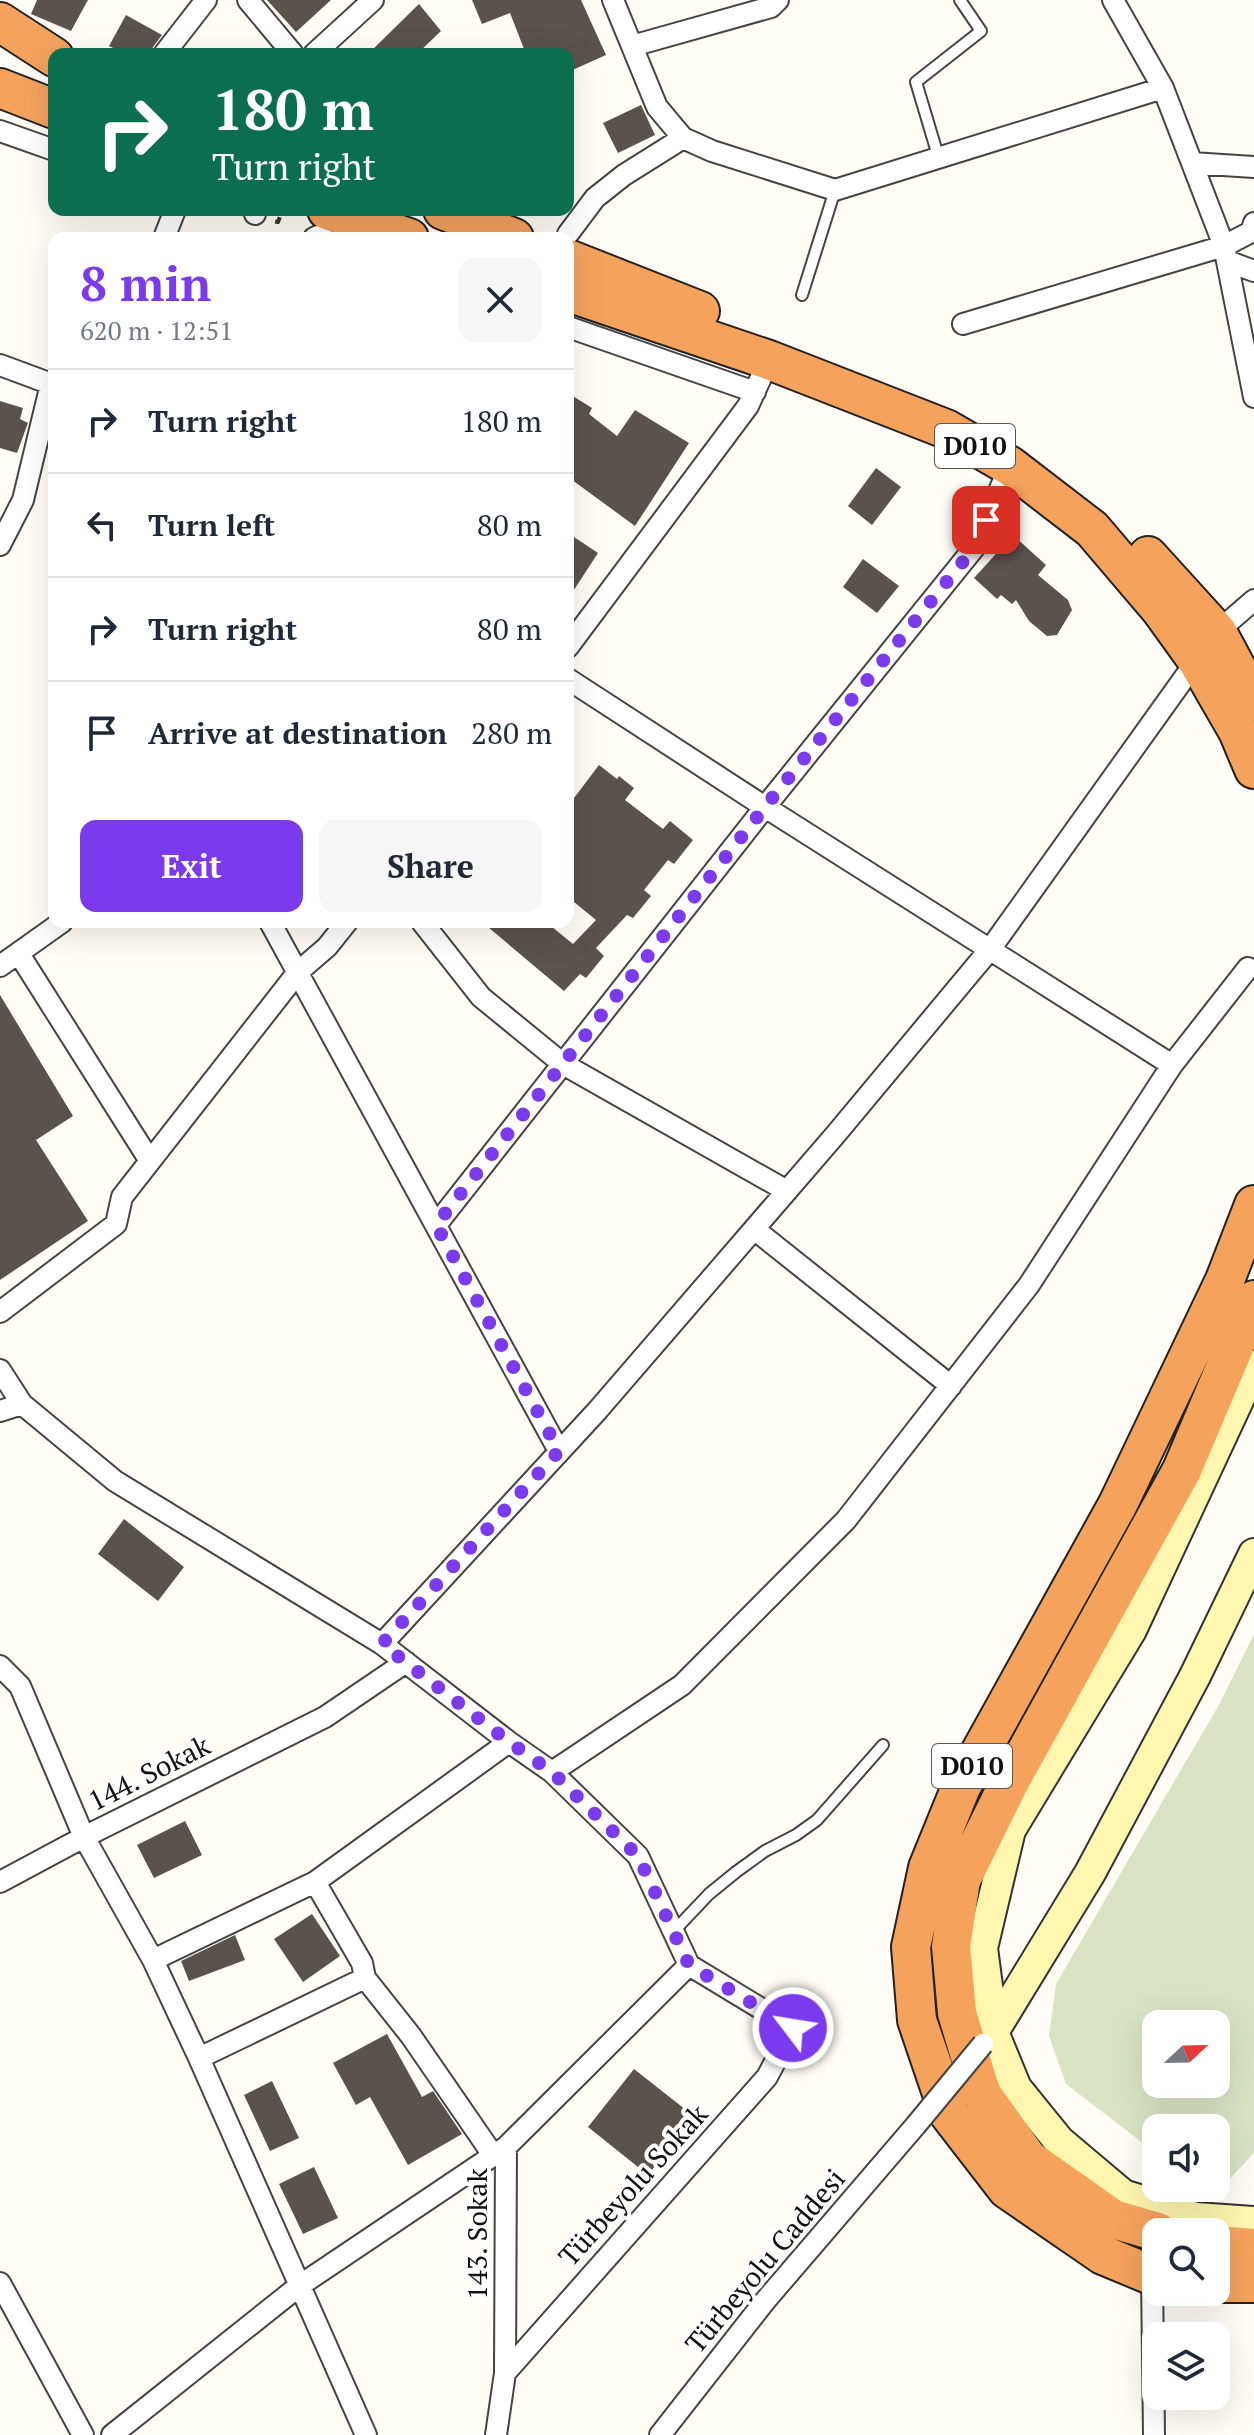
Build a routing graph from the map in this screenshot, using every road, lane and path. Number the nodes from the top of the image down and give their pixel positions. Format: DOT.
graph roads {
  1 [pos="206,0"];
  2 [pos="248,0"];
  3 [pos="373,0"];
  4 [pos="613,0"];
  5 [pos="778,0"];
  6 [pos="960,0"];
  7 [pos="1113,0"];
  8 [pos="0,22"];
  9 [pos="632,46"];
  10 [pos="169,48"];
  11 [pos="288,48"];
  12 [pos="321,48"];
  13 [pos="48,53"];
  14 [pos="0,88"];
  15 [pos="1163,88"];
  16 [pos="48,107"];
  17 [pos="0,131"];
  18 [pos="683,138"];
  19 [pos="48,148"];
  20 [pos="939,159"];
  21 [pos="1192,163"];
  22 [pos="1254,167"];
  23 [pos="835,190"];
  24 [pos="345,216"];
  25 [pos="458,216"];
  26 [pos="1254,223"];
  27 [pos="391,232"];
  28 [pos="499,232"];
  29 [pos="574,235"];
  30 [pos="574,249"];
  31 [pos="1226,253"];
  32 [pos="1254,271"];
  33 [pos="574,295"];
  34 [pos="802,295"];
  35 [pos="963,324"];
  36 [pos="574,329"];
  37 [pos="0,365"];
  38 [pos="762,376"];
  39 [pos="48,383"];
  40 [pos="1254,397"];
  41 [pos="48,404"];
  42 [pos="1010,466"];
  43 [pos="0,545"];
  44 [pos="1254,600"];
  45 [pos="574,639"];
  46 [pos="1207,646"];
  47 [pos="574,683"];
  48 [pos="1254,701"];
  49 [pos="1254,769"];
  50 [pos="765,807"];
  51 [pos="54,928"];
  52 [pos="273,928"];
  53 [pos="342,928"];
  54 [pos="427,928"];
  55 [pos="991,948"];
  56 [pos="19,954"];
  57 [pos="0,966"];
  58 [pos="1248,968"];
  59 [pos="298,972"];
  60 [pos="563,1064"];
  61 [pos="1172,1065"];
  62 [pos="150,1161"];
  63 [pos="787,1191"];
  64 [pos="1254,1205"];
  65 [pos="436,1225"];
  66 [pos="754,1229"];
  67 [pos="1254,1300"];
  68 [pos="0,1312"];
  69 [pos="1254,1366"];
  70 [pos="0,1370"];
  71 [pos="951,1386"];
  72 [pos="22,1404"];
  73 [pos="0,1411"];
  74 [pos="559,1451"];
  75 [pos="1254,1554"];
  76 [pos="382,1644"];
  77 [pos="406,1662"];
  78 [pos="0,1666"];
  79 [pos="509,1742"];
  80 [pos="883,1745"];
  81 [pos="552,1772"];
  82 [pos="84,1837"];
  83 [pos="0,1882"];
  84 [pos="315,1882"];
  85 [pos="673,1932"];
  86 [pos="153,1960"];
  87 [pos="689,1965"];
  88 [pos="365,1978"];
  89 [pos="988,2038"];
  90 [pos="199,2058"];
  91 [pos="499,2151"];
  92 [pos="1254,2222"];
  93 [pos="1142,2227"];
  94 [pos="1230,2246"];
  95 [pos="1254,2248"];
  96 [pos="1142,2271"];
  97 [pos="0,2283"];
  98 [pos="1230,2283"];
  99 [pos="1254,2283"];
  100 [pos="299,2286"];
  101 [pos="1154,2306"];
  102 [pos="505,2373"];
  103 [pos="83,2435"];
  104 [pos="112,2435"];
  105 [pos="366,2435"];
  106 [pos="496,2435"];
  107 [pos="660,2435"];
  108 [pos="1154,2435"];
  1 -- 10 [label="street"];
  2 -- 11 [label="street"];
  3 -- 12 [label="street"];
  4 -- 9 [label="street"];
  5 -- 9 [label="street"];
  6 -- 20 [label="lane"];
  7 -- 15 [label="street"];
  8 -- 13 [label="highway"];
  9 -- 18 [label="street"];
  14 -- 16 [label="highway"];
  15 -- 20 [label="street"];
  15 -- 21 [label="street"];
  17 -- 19 [label="street"];
  18 -- 23 [label="street"];
  18 -- 29 [label="street"];
  20 -- 23 [label="street"];
  21 -- 22 [label="street"];
  21 -- 31 [label="street"];
  23 -- 34 [label="lane"];
  24 -- 27 [label="highway"];
  25 -- 28 [label="highway"];
  26 -- 31 [label="street"];
  30 -- 46 [label="highway, D010"];
  31 -- 32 [label="street"];
  31 -- 35 [label="street"];
  31 -- 40 [label="street"];
  33 -- 38 [label="highway, D010"];
  36 -- 38 [label="street"];
  37 -- 39 [label="street"];
  38 -- 42 [label="highway, D010"];
  38 -- 45 [label="street"];
  41 -- 43 [label="street"];
  42 -- 46 [label="highway, D010"];
  42 -- 50 [label="street"];
  44 -- 46 [label="street"];
  46 -- 48 [label="highway, D010"];
  46 -- 49 [label="highway, D010"];
  46 -- 55 [label="street"];
  47 -- 50 [label="street"];
  50 -- 55 [label="street"];
  50 -- 60 [label="street"];
  51 -- 56 [label="street"];
  52 -- 59 [label="street"];
  53 -- 59 [label="street"];
  54 -- 60 [label="street"];
  55 -- 61 [label="street"];
  55 -- 63 [label="street"];
  56 -- 57 [label="street"];
  56 -- 62 [label="street"];
  58 -- 61 [label="street"];
  59 -- 62 [label="street"];
  59 -- 65 [label="street"];
  60 -- 63 [label="street"];
  60 -- 65 [label="street"];
  61 -- 71 [label="street"];
  62 -- 68 [label="street"];
  63 -- 66 [label="street"];
  64 -- 96 [label="highway, D010"];
  65 -- 74 [label="street"];
  66 -- 71 [label="street"];
  66 -- 74 [label="street"];
  67 -- 93 [label="highway, D010"];
  69 -- 89 [label="street"];
  70 -- 72 [label="street"];
  71 -- 81 [label="street"];
  72 -- 73 [label="street"];
  72 -- 76 [label="street"];
  74 -- 76 [label="street"];
  75 -- 89 [label="street"];
  76 -- 77 [label="street"];
  77 -- 79 [label="street"];
  77 -- 82 [label="street, 144. Sokak"];
  78 -- 82 [label="street"];
  79 -- 81 [label="street"];
  79 -- 84 [label="street"];
  80 -- 85 [label="lane"];
  81 -- 85 [label="street"];
  82 -- 83 [label="street, 144. Sokak"];
  82 -- 86 [label="street"];
  84 -- 86 [label="street"];
  84 -- 88 [label="street"];
  85 -- 87 [label="street"];
  86 -- 90 [label="street"];
  87 -- 91 [label="street, 143. Sokak"];
  87 -- 102 [label="street, Türbeyolu Sokak"];
  88 -- 90 [label="street"];
  88 -- 91 [label="street"];
  89 -- 92 [label="street"];
  89 -- 107 [label="street, Türbeyolu Caddesi, bridge"];
  90 -- 100 [label="street"];
  91 -- 100 [label="street"];
  91 -- 102 [label="street, 143. Sokak"];
  94 -- 95 [label="highway"];
  97 -- 103 [label="street"];
  98 -- 99 [label="highway"];
  100 -- 104 [label="street"];
  100 -- 105 [label="street"];
  101 -- 108 [label="street"];
  102 -- 106 [label="street, 143. Sokak"];
}
